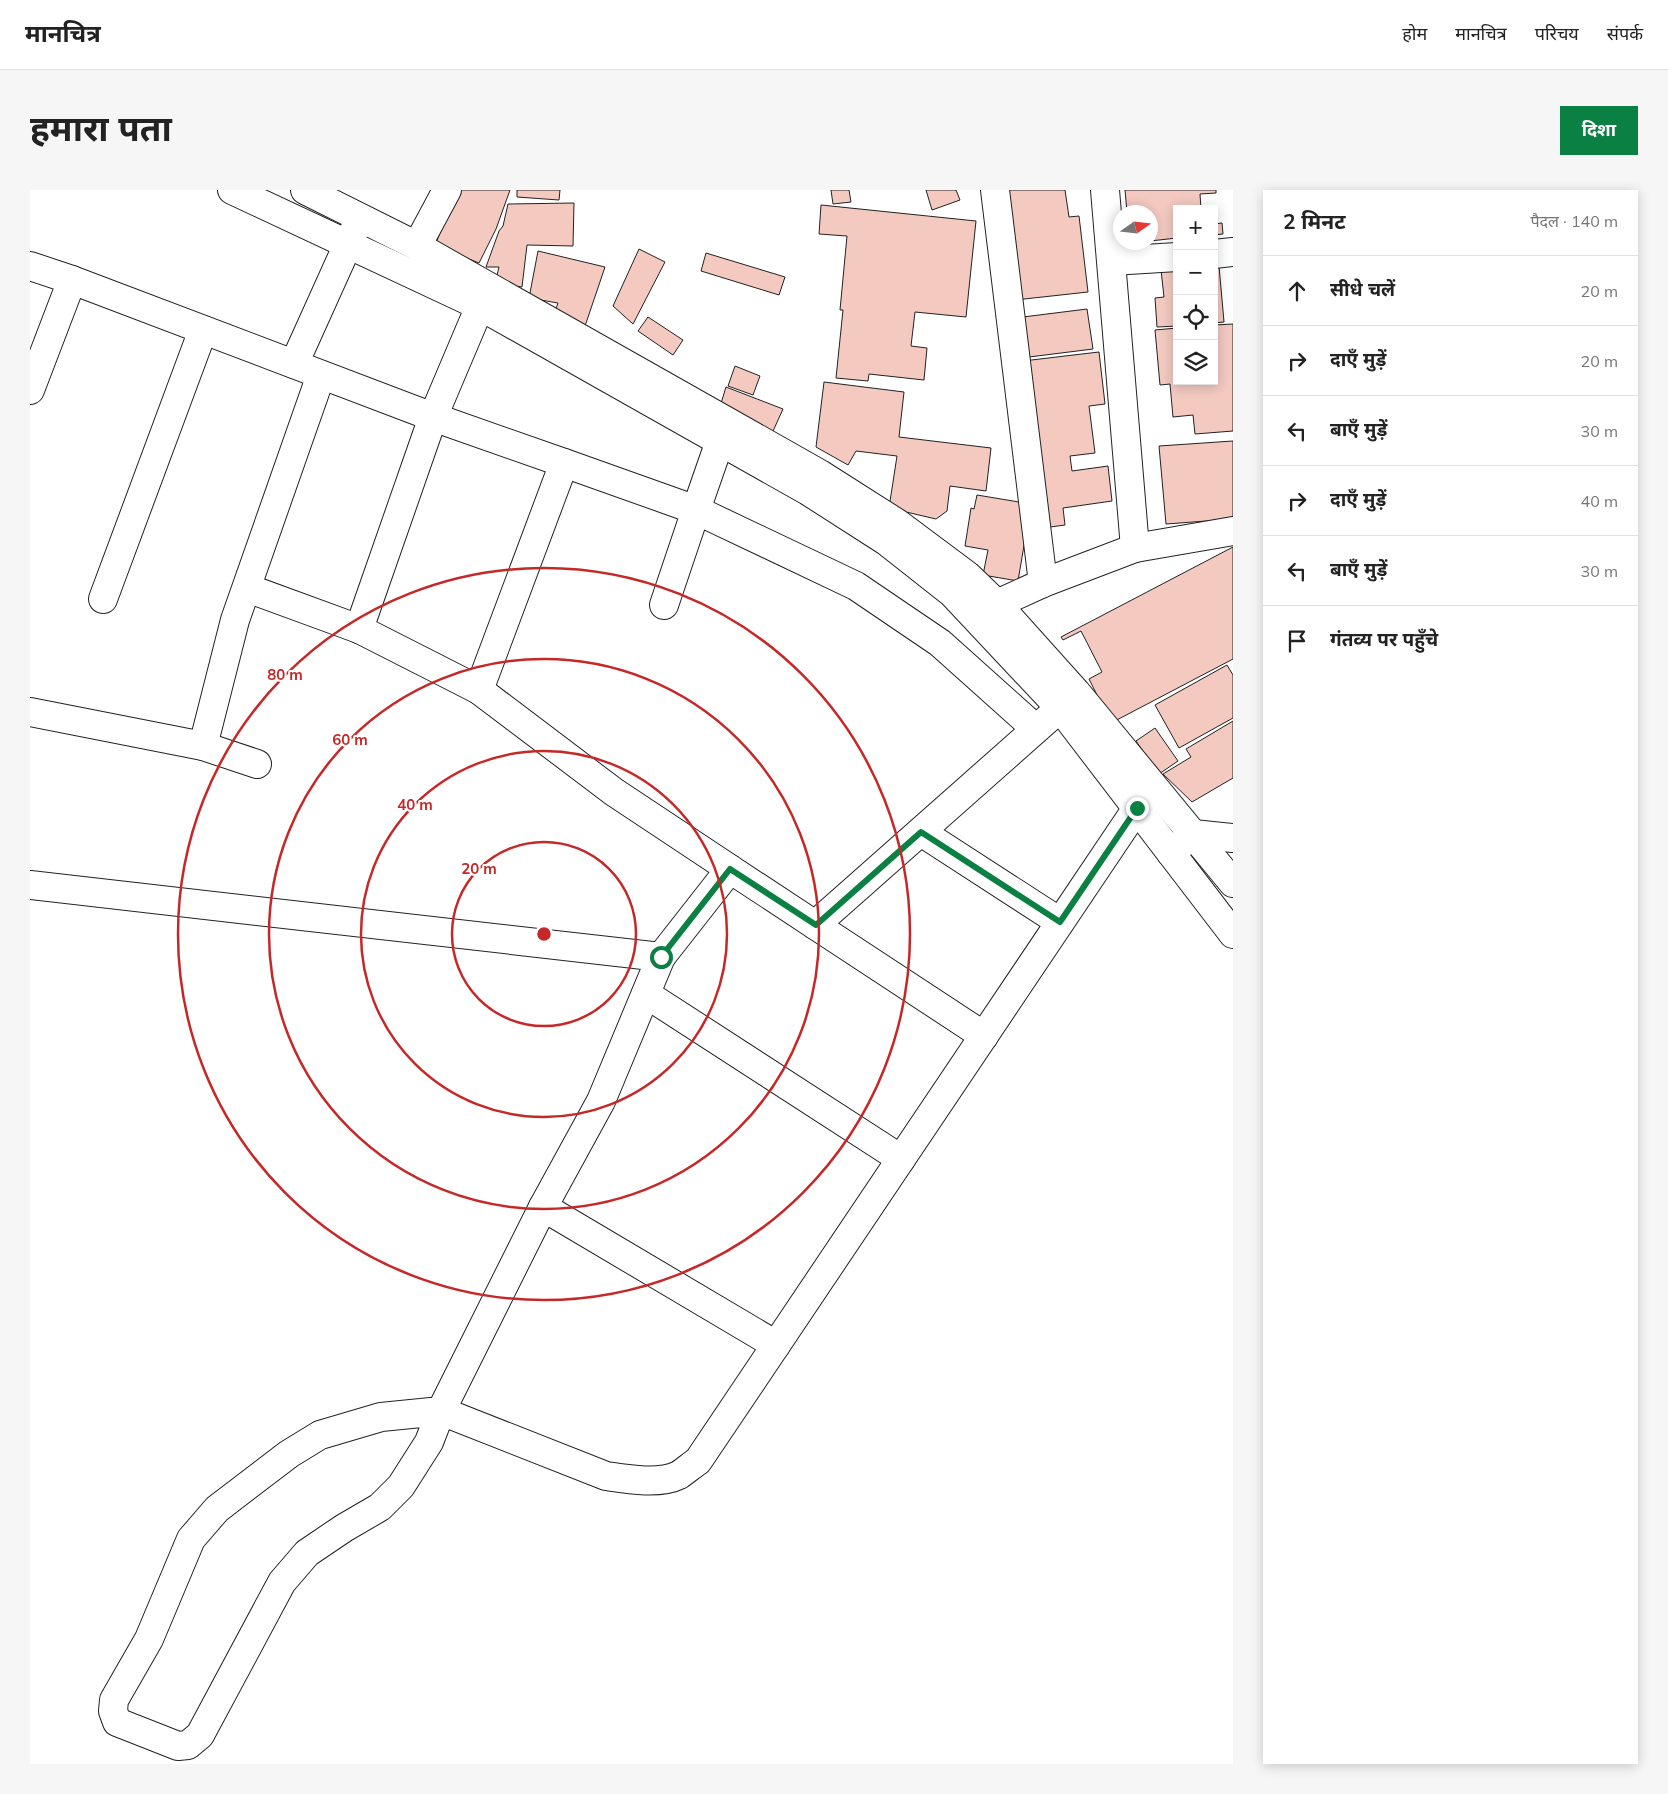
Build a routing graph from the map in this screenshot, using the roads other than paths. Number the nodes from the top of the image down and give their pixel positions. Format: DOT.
graph roads {
  1 [pos="232,190"];
  2 [pos="305,190"];
  3 [pos="447,190"];
  4 [pos="995,190"];
  5 [pos="1106,190"];
  6 [pos="361,216"];
  7 [pos="348,243"];
  8 [pos="417,246"];
  9 [pos="1233,252"];
  10 [pos="1218,254"];
  11 [pos="1173,257"];
  12 [pos="1112,261"];
  13 [pos="30,266"];
  14 [pos="72,280"];
  15 [pos="480,306"];
  16 [pos="203,330"];
  17 [pos="294,364"];
  18 [pos="321,375"];
  19 [pos="30,390"];
  20 [pos="432,416"];
  21 [pos="720,441"];
  22 [pos="564,463"];
  23 [pos="696,510"];
  24 [pos="1233,531"];
  25 [pos="1135,548"];
  26 [pos="1043,583"];
  27 [pos="247,588"];
  28 [pos="103,599"];
  29 [pos="997,604"];
  30 [pos="664,605"];
  31 [pos="360,629"];
  32 [pos="479,690"];
  33 [pos="1060,708"];
  34 [pos="30,712"];
  35 [pos="1036,730"];
  36 [pos="203,746"];
  37 [pos="257,764"];
  38 [pos="1155,788"];
  39 [pos="1137,808"];
  40 [pos="921,832"];
  41 [pos="1193,834"];
  42 [pos="1233,838"];
  43 [pos="1171,853"];
  44 [pos="730,869"];
  45 [pos="1233,883"];
  46 [pos="30,886"];
  47 [pos="1060,922"];
  48 [pos="816,925"];
  49 [pos="1233,934"];
  50 [pos="661,957"];
  51 [pos="646,994"];
  52 [pos="984,1036"];
  53 [pos="901,1159"];
  54 [pos="543,1207"];
  55 [pos="776,1346"];
  56 [pos="441,1411"];
  1 -- 7 [label="street"];
  2 -- 6 [label="street"];
  3 -- 8 [label="street"];
  4 -- 26 [label="street"];
  5 -- 12 [label="street"];
  6 -- 7 [label="street"];
  6 -- 8 [label="street"];
  7 -- 15 [label="street"];
  7 -- 17 [label="street"];
  8 -- 29 [label="street"];
  9 -- 10 [label="street"];
  11 -- 12 [label="street"];
  12 -- 25 [label="street"];
  13 -- 14 [label="street"];
  14 -- 16 [label="street"];
  14 -- 19 [label="street"];
  15 -- 20 [label="street"];
  15 -- 21 [label="street"];
  16 -- 17 [label="street"];
  16 -- 28 [label="street"];
  17 -- 18 [label="street"];
  18 -- 20 [label="street"];
  18 -- 27 [label="street"];
  20 -- 22 [label="street"];
  20 -- 31 [label="street"];
  21 -- 23 [label="street"];
  21 -- 33 [label="street"];
  22 -- 23 [label="street"];
  22 -- 32 [label="street"];
  23 -- 30 [label="street"];
  23 -- 35 [label="street"];
  24 -- 25 [label="street"];
  25 -- 26 [label="street"];
  26 -- 29 [label="street"];
  27 -- 31 [label="street"];
  27 -- 36 [label="street"];
  29 -- 38 [label="street"];
  31 -- 32 [label="street"];
  32 -- 44 [label="street"];
  33 -- 35 [label="street"];
  33 -- 39 [label="street"];
  34 -- 36 [label="street"];
  35 -- 40 [label="street"];
  36 -- 37 [label="street"];
  38 -- 39 [label="street"];
  38 -- 41 [label="street"];
  39 -- 43 [label="street"];
  39 -- 47 [label="street"];
  40 -- 47 [label="street"];
  40 -- 48 [label="street"];
  41 -- 42 [label="street"];
  41 -- 43 [label="street"];
  41 -- 45 [label="street"];
  43 -- 49 [label="street"];
  44 -- 48 [label="street"];
  44 -- 50 [label="street"];
  46 -- 50 [label="street"];
  47 -- 52 [label="street"];
  48 -- 52 [label="street"];
  50 -- 51 [label="street"];
  51 -- 53 [label="street"];
  51 -- 54 [label="street"];
  52 -- 53 [label="street"];
  53 -- 55 [label="street"];
  54 -- 55 [label="street"];
  54 -- 56 [label="street"];
  55 -- 56 [label="street"];
  56 -- 56 [label="street"];
}
